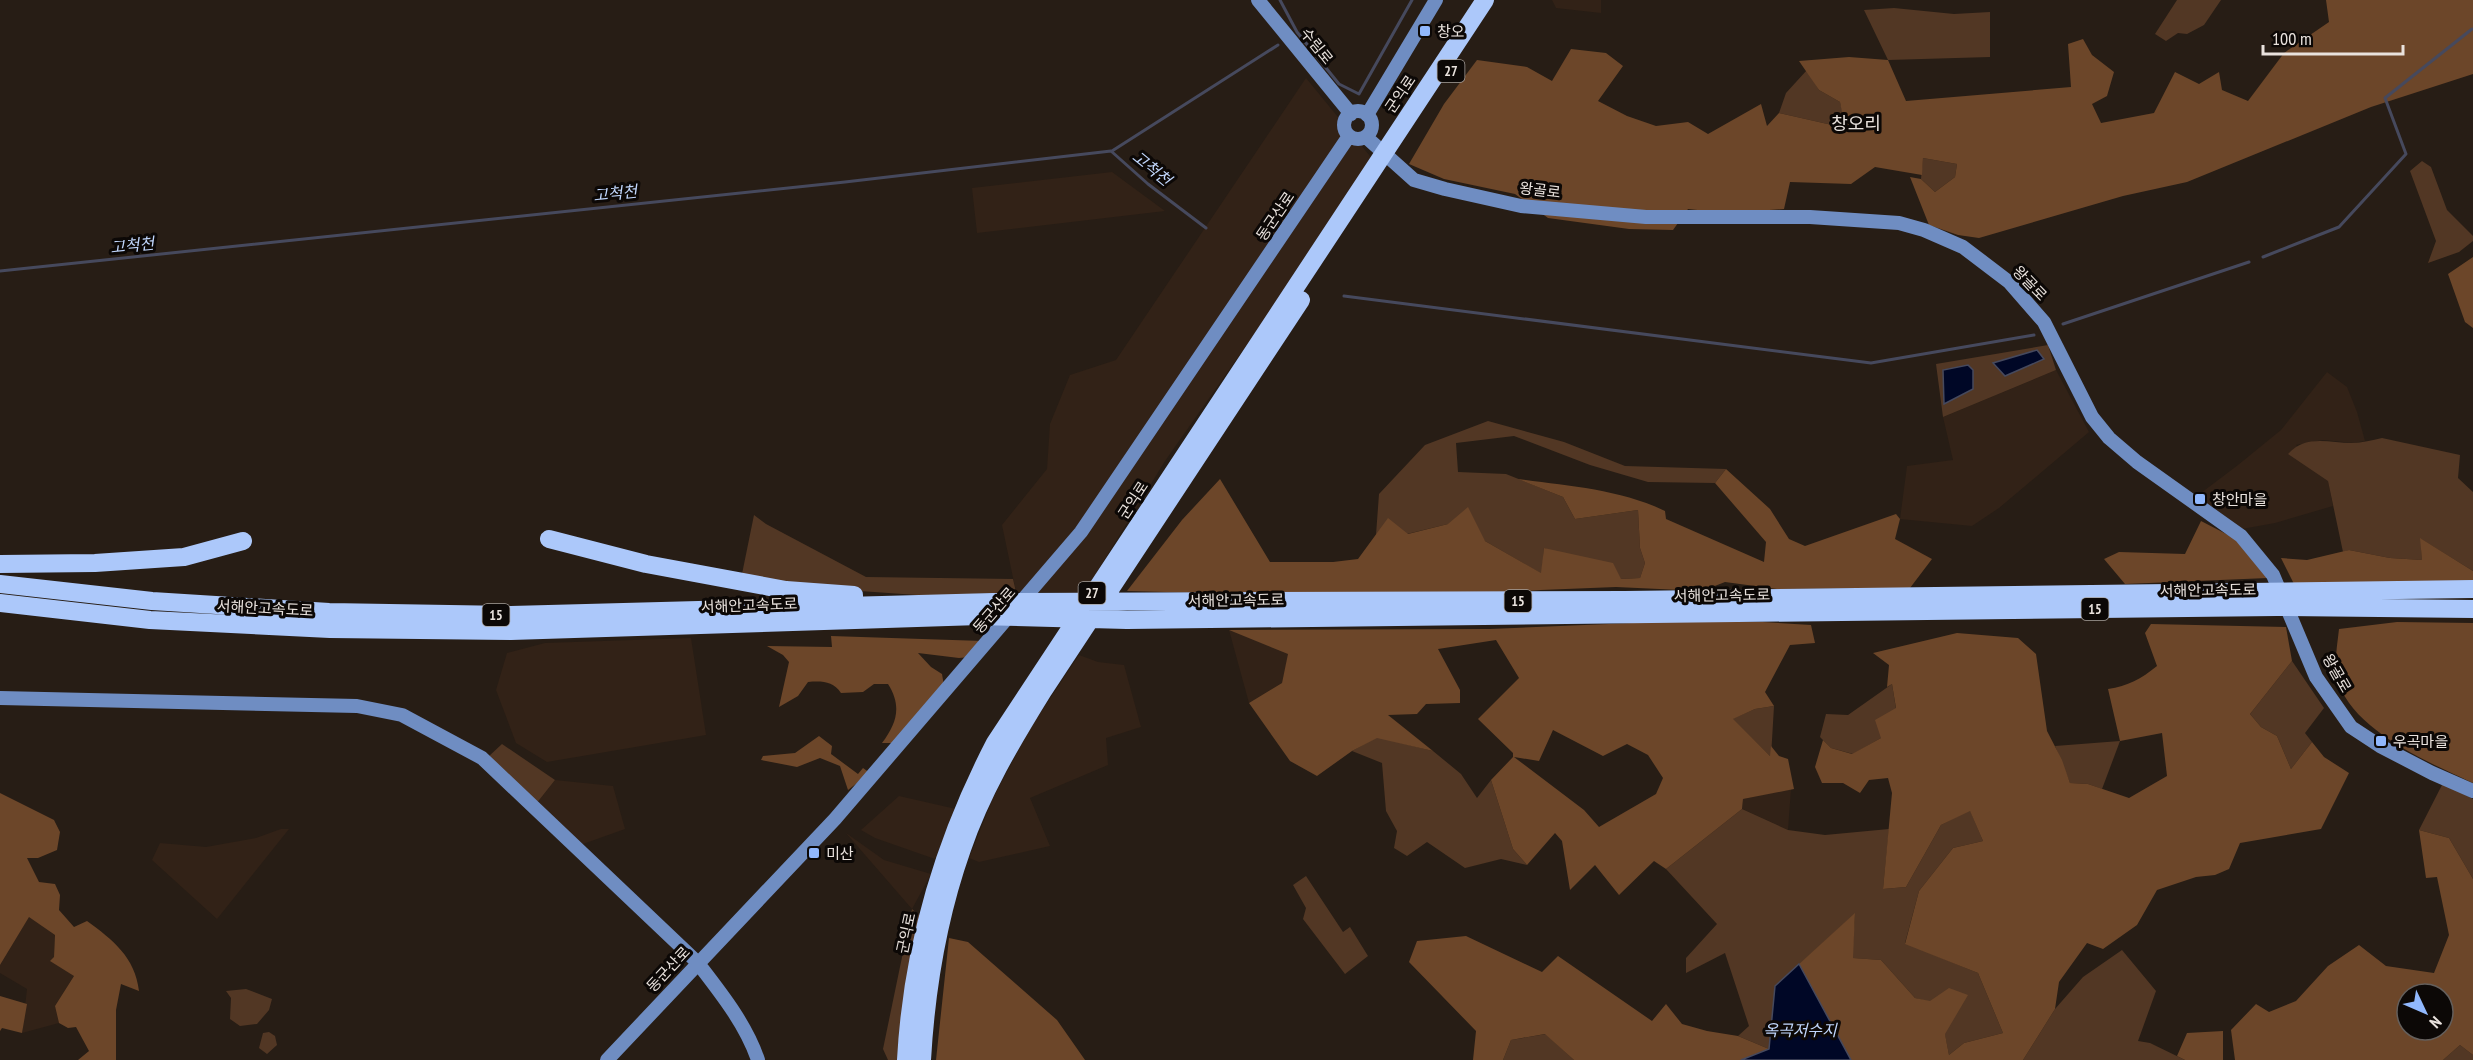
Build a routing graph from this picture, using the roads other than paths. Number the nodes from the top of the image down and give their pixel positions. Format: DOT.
graph roads {
  1 [pos="1258,0"];
  2 [pos="1436,0"];
  3 [pos="1485,0"];
  4 [pos="1498,0"];
  5 [pos="1351,114"];
  6 [pos="1367,115"];
  7 [pos="1402,135"];
  8 [pos="1349,136"];
  9 [pos="1366,137"];
  10 [pos="1379,171"];
  11 [pos="549,539"];
  12 [pos="243,541"];
  13 [pos="0,564"];
  14 [pos="0,584"];
  15 [pos="2473,589"];
  16 [pos="2273,599"];
  17 [pos="0,603"];
  18 [pos="949,603"];
  19 [pos="2473,609"];
  20 [pos="0,698"];
  21 [pos="2473,791"];
  22 [pos="697,962"];
  23 [pos="607,1060"];
  24 [pos="758,1060"];
  25 [pos="906,1060"];
  26 [pos="922,1060"];
  1 -- 5 [label="street, 수림로"];
  2 -- 6 [label="street"];
  3 -- 7 [label="highway, 군익로 / 27"];
  4 -- 7 [label="highway, 군익로 / 27"];
  5 -- 6 [label="street"];
  5 -- 8 [label="street"];
  6 -- 9 [label="street"];
  7 -- 10 [label="highway, 군익로 / 27"];
  8 -- 9 [label="street"];
  8 -- 22 [label="street, 동군산로"];
  9 -- 21 [label="street, 왕골로"];
  10 -- 25 [label="highway, 군익로 / 27"];
  10 -- 26 [label="highway, 군익로 / 27"];
  11 -- 18 [label="highway"];
  12 -- 13 [label="highway"];
  14 -- 18 [label="highway, 서해안고속도로 / 15"];
  15 -- 16 [label="highway, 서해안고속도로 / 15"];
  16 -- 17 [label="highway, 서해안고속도로 / 15"];
  16 -- 18 [label="highway, 서해안고속도로 / 15"];
  16 -- 19 [label="highway, 서해안고속도로 / 15"];
  20 -- 22 [label="street"];
  22 -- 23 [label="street, 동군산로"];
  22 -- 24 [label="street"];
}
